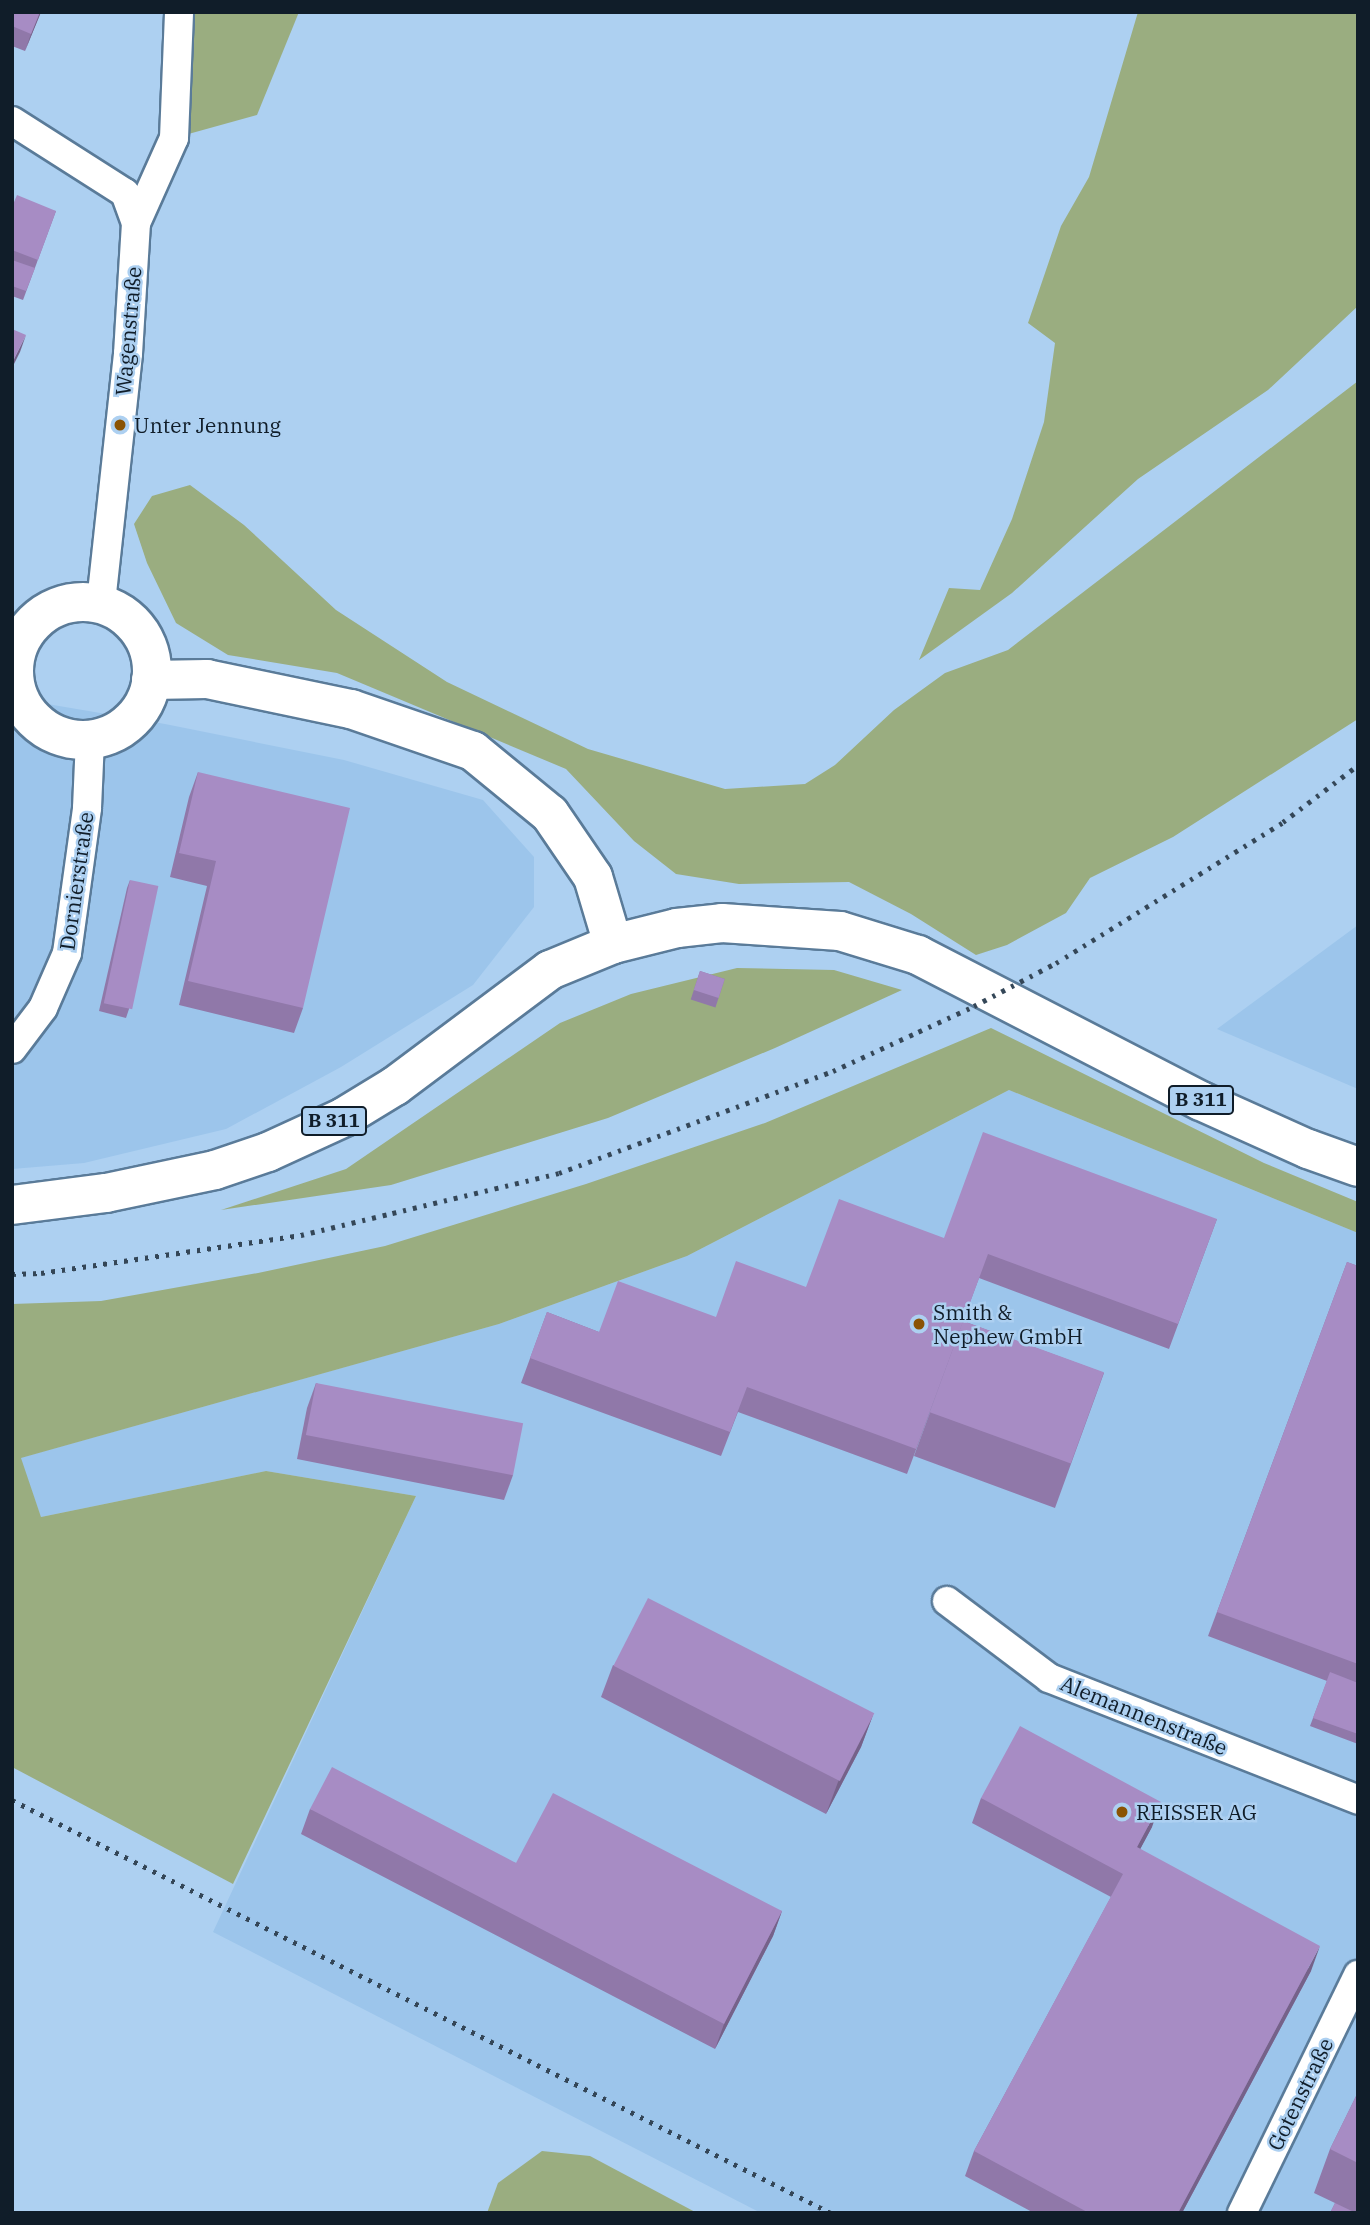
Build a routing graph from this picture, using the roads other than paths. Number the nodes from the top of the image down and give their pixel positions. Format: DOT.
graph roads {
  1 [pos="179,12"];
  2 [pos="12,121"];
  3 [pos="136,223"];
  4 [pos="101,604"];
  5 [pos="13,662"];
  6 [pos="151,680"];
  7 [pos="90,740"];
  8 [pos="613,944"];
  9 [pos="12,1049"];
  10 [pos="1358,1167"];
  11 [pos="12,1205"];
  12 [pos="947,1601"];
  13 [pos="1358,1800"];
  14 [pos="1358,1975"];
  15 [pos="1242,2213"];
  1 -- 3 [label="street"];
  2 -- 3 [label="street, Wagenstraße"];
  3 -- 4 [label="street, Wagenstraße"];
  4 -- 5 [label="main road"];
  4 -- 6 [label="main road"];
  5 -- 7 [label="main road"];
  6 -- 7 [label="main road"];
  6 -- 8 [label="main road"];
  7 -- 9 [label="street, Dornierstraße"];
  8 -- 10 [label="main road, B 311"];
  8 -- 11 [label="main road, B 311"];
  12 -- 13 [label="street, Alemannenstraße"];
  14 -- 15 [label="street, Gotenstraße"];
}
